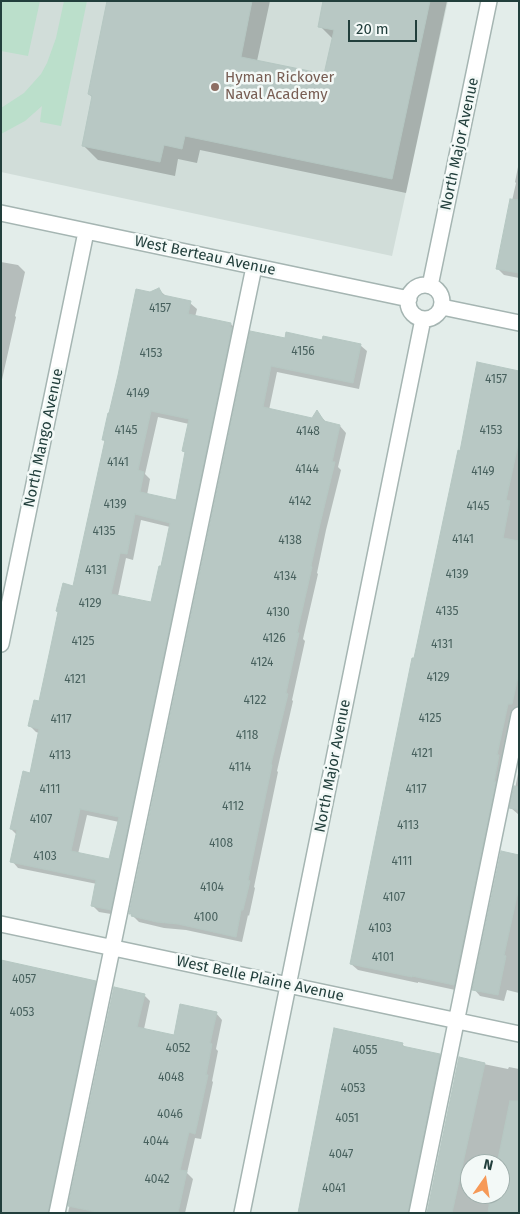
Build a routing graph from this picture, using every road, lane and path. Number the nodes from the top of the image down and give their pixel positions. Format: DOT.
graph roads {
  1 [pos="489,1"];
  2 [pos="1,213"];
  3 [pos="86,232"];
  4 [pos="254,267"];
  5 [pos="430,286"];
  6 [pos="409,299"];
  7 [pos="442,307"];
  8 [pos="423,319"];
  9 [pos="519,323"];
  10 [pos="1,644"];
  11 [pos="519,715"];
  12 [pos="1,924"];
  13 [pos="113,948"];
  14 [pos="288,985"];
  15 [pos="456,1021"];
  16 [pos="519,1034"];
  17 [pos="57,1213"];
  18 [pos="242,1213"];
  19 [pos="417,1213"];
  1 -- 5 [label="street, North Major Avenue"];
  2 -- 3 [label="street, West Berteau Avenue"];
  3 -- 4 [label="street, West Berteau Avenue"];
  3 -- 10 [label="street, North Mango Avenue"];
  4 -- 6 [label="street, West Berteau Avenue"];
  4 -- 13 [label="street"];
  5 -- 6 [label="street"];
  5 -- 7 [label="street"];
  6 -- 8 [label="street"];
  7 -- 8 [label="street"];
  7 -- 9 [label="street"];
  8 -- 14 [label="street, North Major Avenue"];
  11 -- 15 [label="street"];
  12 -- 13 [label="street, West Belle Plaine Avenue"];
  13 -- 14 [label="street, West Belle Plaine Avenue"];
  13 -- 17 [label="street"];
  14 -- 15 [label="street, West Belle Plaine Avenue"];
  14 -- 18 [label="street, North Major Avenue"];
  15 -- 16 [label="street, West Belle Plaine Avenue"];
  15 -- 19 [label="street"];
}
